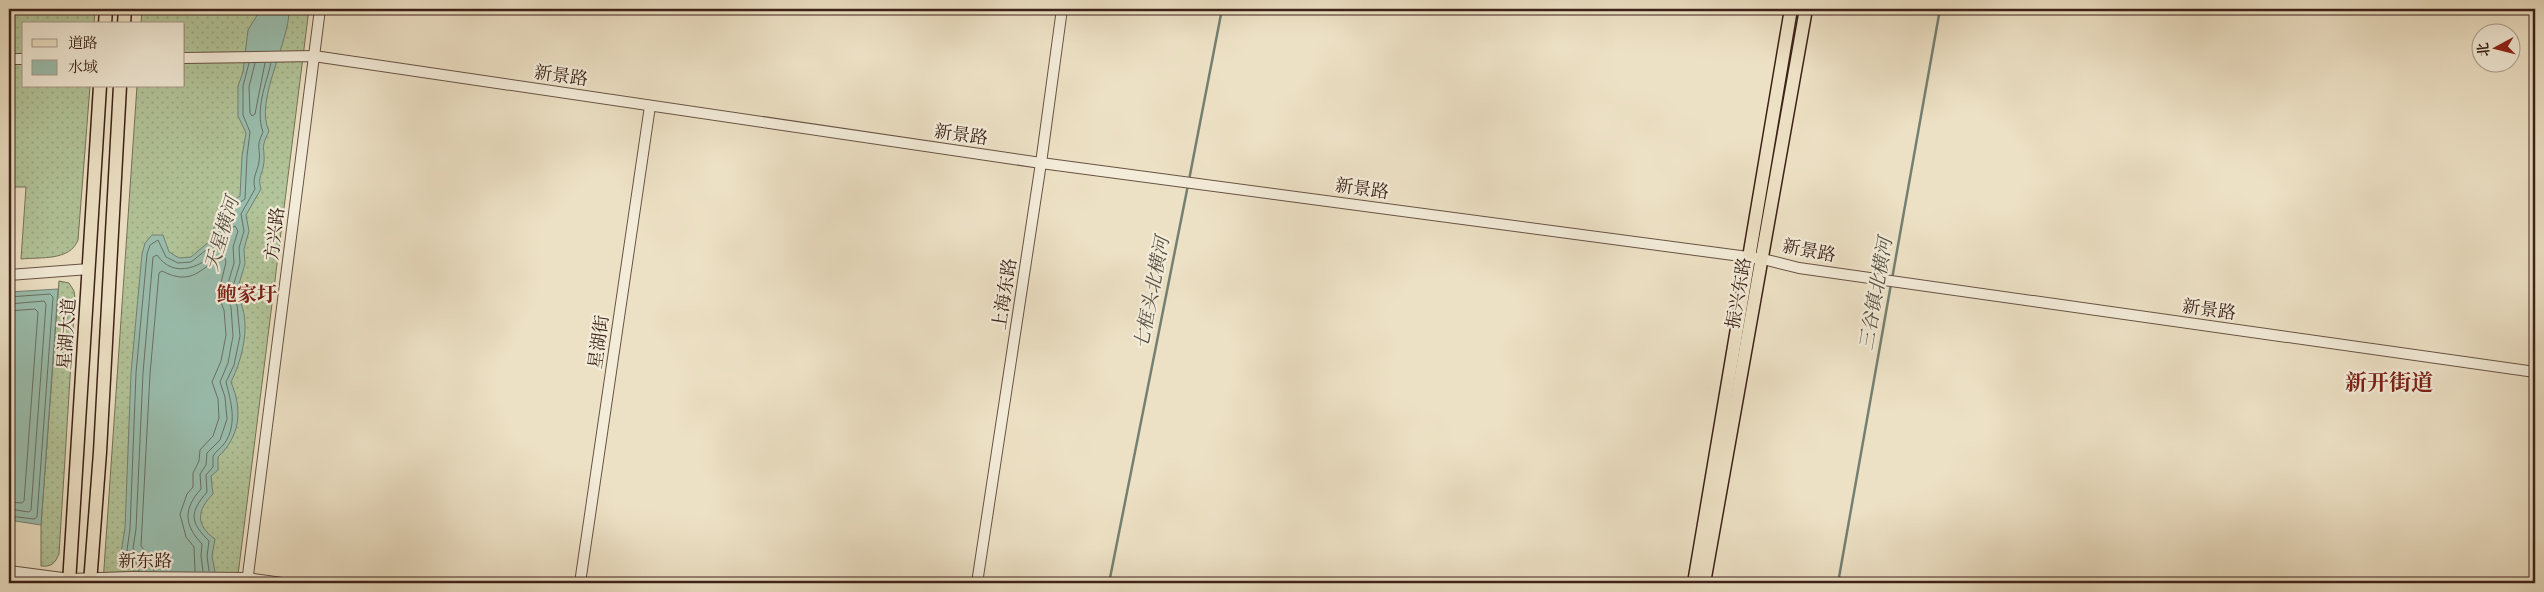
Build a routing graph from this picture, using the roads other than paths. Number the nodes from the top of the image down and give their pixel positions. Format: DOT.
graph roads {
  1 [pos="106,9"];
  2 [pos="125,9"];
  3 [pos="320,9"];
  4 [pos="1062,9"];
  5 [pos="1791,9"];
  6 [pos="1806,9"];
  7 [pos="104,22"];
  8 [pos="124,22"];
  9 [pos="314,56"];
  10 [pos="185,58"];
  11 [pos="9,59"];
  12 [pos="22,59"];
  13 [pos="100,88"];
  14 [pos="120,88"];
  15 [pos="650,106"];
  16 [pos="1041,163"];
  17 [pos="1748,257"];
  18 [pos="1763,259"];
  19 [pos="89,269"];
  20 [pos="9,275"];
  21 [pos="2535,372"];
  22 [pos="9,571"];
  23 [pos="90,580"];
  24 [pos="247,580"];
  25 [pos="69,581"];
  26 [pos="282,583"];
  27 [pos="580,583"];
  28 [pos="977,583"];
  29 [pos="1694,583"];
  30 [pos="1704,583"];
  1 -- 7 [label="main road"];
  2 -- 8 [label="main road"];
  3 -- 9 [label="street, 方兴路"];
  4 -- 16 [label="street, 上海东路"];
  5 -- 17 [label="main road, 振兴东路"];
  6 -- 18 [label="main road, 振兴东路"];
  9 -- 10 [label="street, 新景路"];
  9 -- 15 [label="street, 新景路"];
  9 -- 24 [label="street, 方兴路"];
  11 -- 12 [label="street"];
  13 -- 19 [label="main road, 星湖大道"];
  14 -- 23 [label="main road"];
  15 -- 16 [label="street, 新景路"];
  15 -- 27 [label="street, 星湖街"];
  16 -- 17 [label="street, 新景路"];
  16 -- 28 [label="street, 上海东路"];
  17 -- 18 [label="street, 新景路"];
  17 -- 29 [label="main road, 振兴东路"];
  18 -- 21 [label="street, 新景路"];
  18 -- 30 [label="main road, 振兴东路"];
  19 -- 20 [label="street"];
  19 -- 25 [label="main road, 星湖大道"];
  22 -- 25 [label="street, 新东路"];
  23 -- 24 [label="street, 新东路"];
  23 -- 25 [label="street, 新东路"];
  24 -- 26 [label="street, 新东路"];
}
